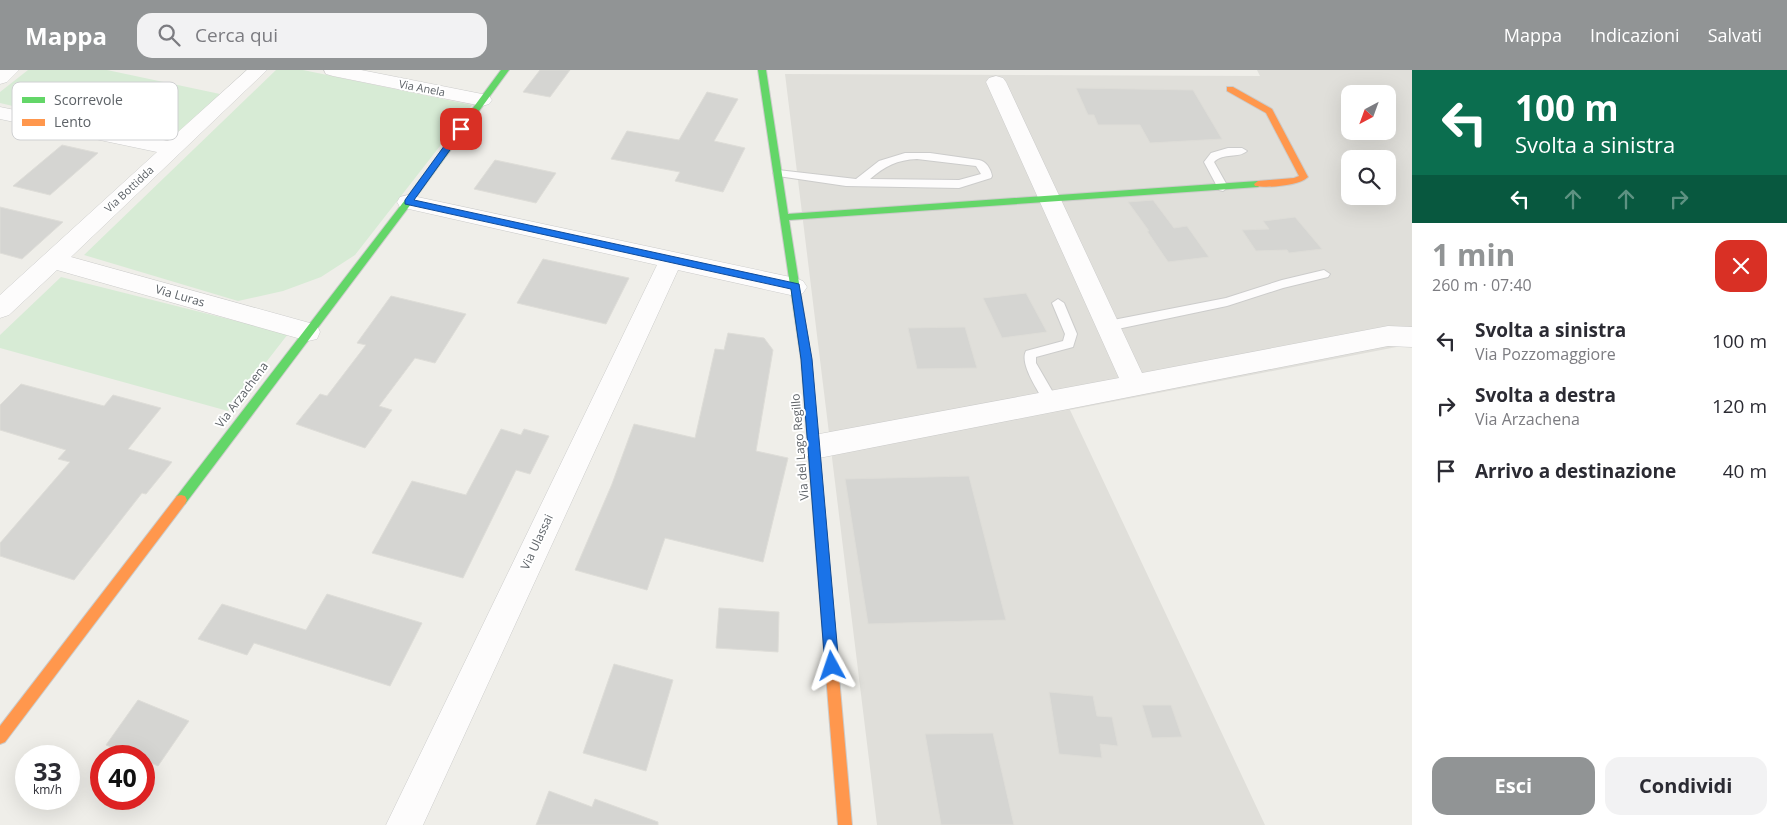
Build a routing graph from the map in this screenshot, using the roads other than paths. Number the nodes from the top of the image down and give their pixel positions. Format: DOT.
graph roads {
  1 [pos="10,70"];
  2 [pos="258,70"];
  3 [pos="333,70"];
  4 [pos="505,70"];
  5 [pos="762,70"];
  6 [pos="0,78"];
  7 [pos="996,82"];
  8 [pos="1230,89"];
  9 [pos="482,100"];
  10 [pos="130,140"];
  11 [pos="173,149"];
  12 [pos="1242,151"];
  13 [pos="778,173"];
  14 [pos="859,182"];
  15 [pos="1223,186"];
  16 [pos="1049,198"];
  17 [pos="408,202"];
  18 [pos="785,217"];
  19 [pos="671,259"];
  20 [pos="52,260"];
  21 [pos="1324,274"];
  22 [pos="795,287"];
  23 [pos="1058,303"];
  24 [pos="0,309"];
  25 [pos="1108,326"];
  26 [pos="308,332"];
  27 [pos="1412,337"];
  28 [pos="1135,385"];
  29 [pos="1051,401"];
  30 [pos="814,447"];
  31 [pos="0,737"];
  32 [pos="404,825"];
  33 [pos="845,825"];
  1 -- 6 [label="street"];
  2 -- 11 [label="street, Via Bottidda"];
  3 -- 9 [label="street, Via Anela"];
  4 -- 9 [label="street, Via Arzachena"];
  5 -- 13 [label="street, Via del Lago Regillo"];
  7 -- 16 [label="street"];
  8 -- 15 [label="street"];
  9 -- 17 [label="street, Via Arzachena"];
  10 -- 11 [label="street"];
  11 -- 20 [label="street, Via Bottidda"];
  12 -- 15 [label="lane"];
  13 -- 14 [label="lane"];
  13 -- 18 [label="street, Via del Lago Regillo"];
  14 -- 14 [label="lane"];
  15 -- 16 [label="street"];
  16 -- 18 [label="street"];
  16 -- 25 [label="street"];
  17 -- 19 [label="street"];
  17 -- 26 [label="street, Via Arzachena"];
  18 -- 22 [label="street, Via del Lago Regillo"];
  19 -- 22 [label="street"];
  19 -- 32 [label="street, Via Ulassai"];
  20 -- 24 [label="street, Via Bottidda"];
  20 -- 26 [label="street, Via Luras"];
  21 -- 25 [label="lane"];
  22 -- 30 [label="street, Via del Lago Regillo"];
  23 -- 29 [label="lane"];
  25 -- 28 [label="street"];
  26 -- 31 [label="street, Via Arzachena"];
  27 -- 28 [label="street"];
  28 -- 29 [label="street"];
  29 -- 30 [label="street"];
  30 -- 33 [label="street, Via del Lago Regillo"];
}
